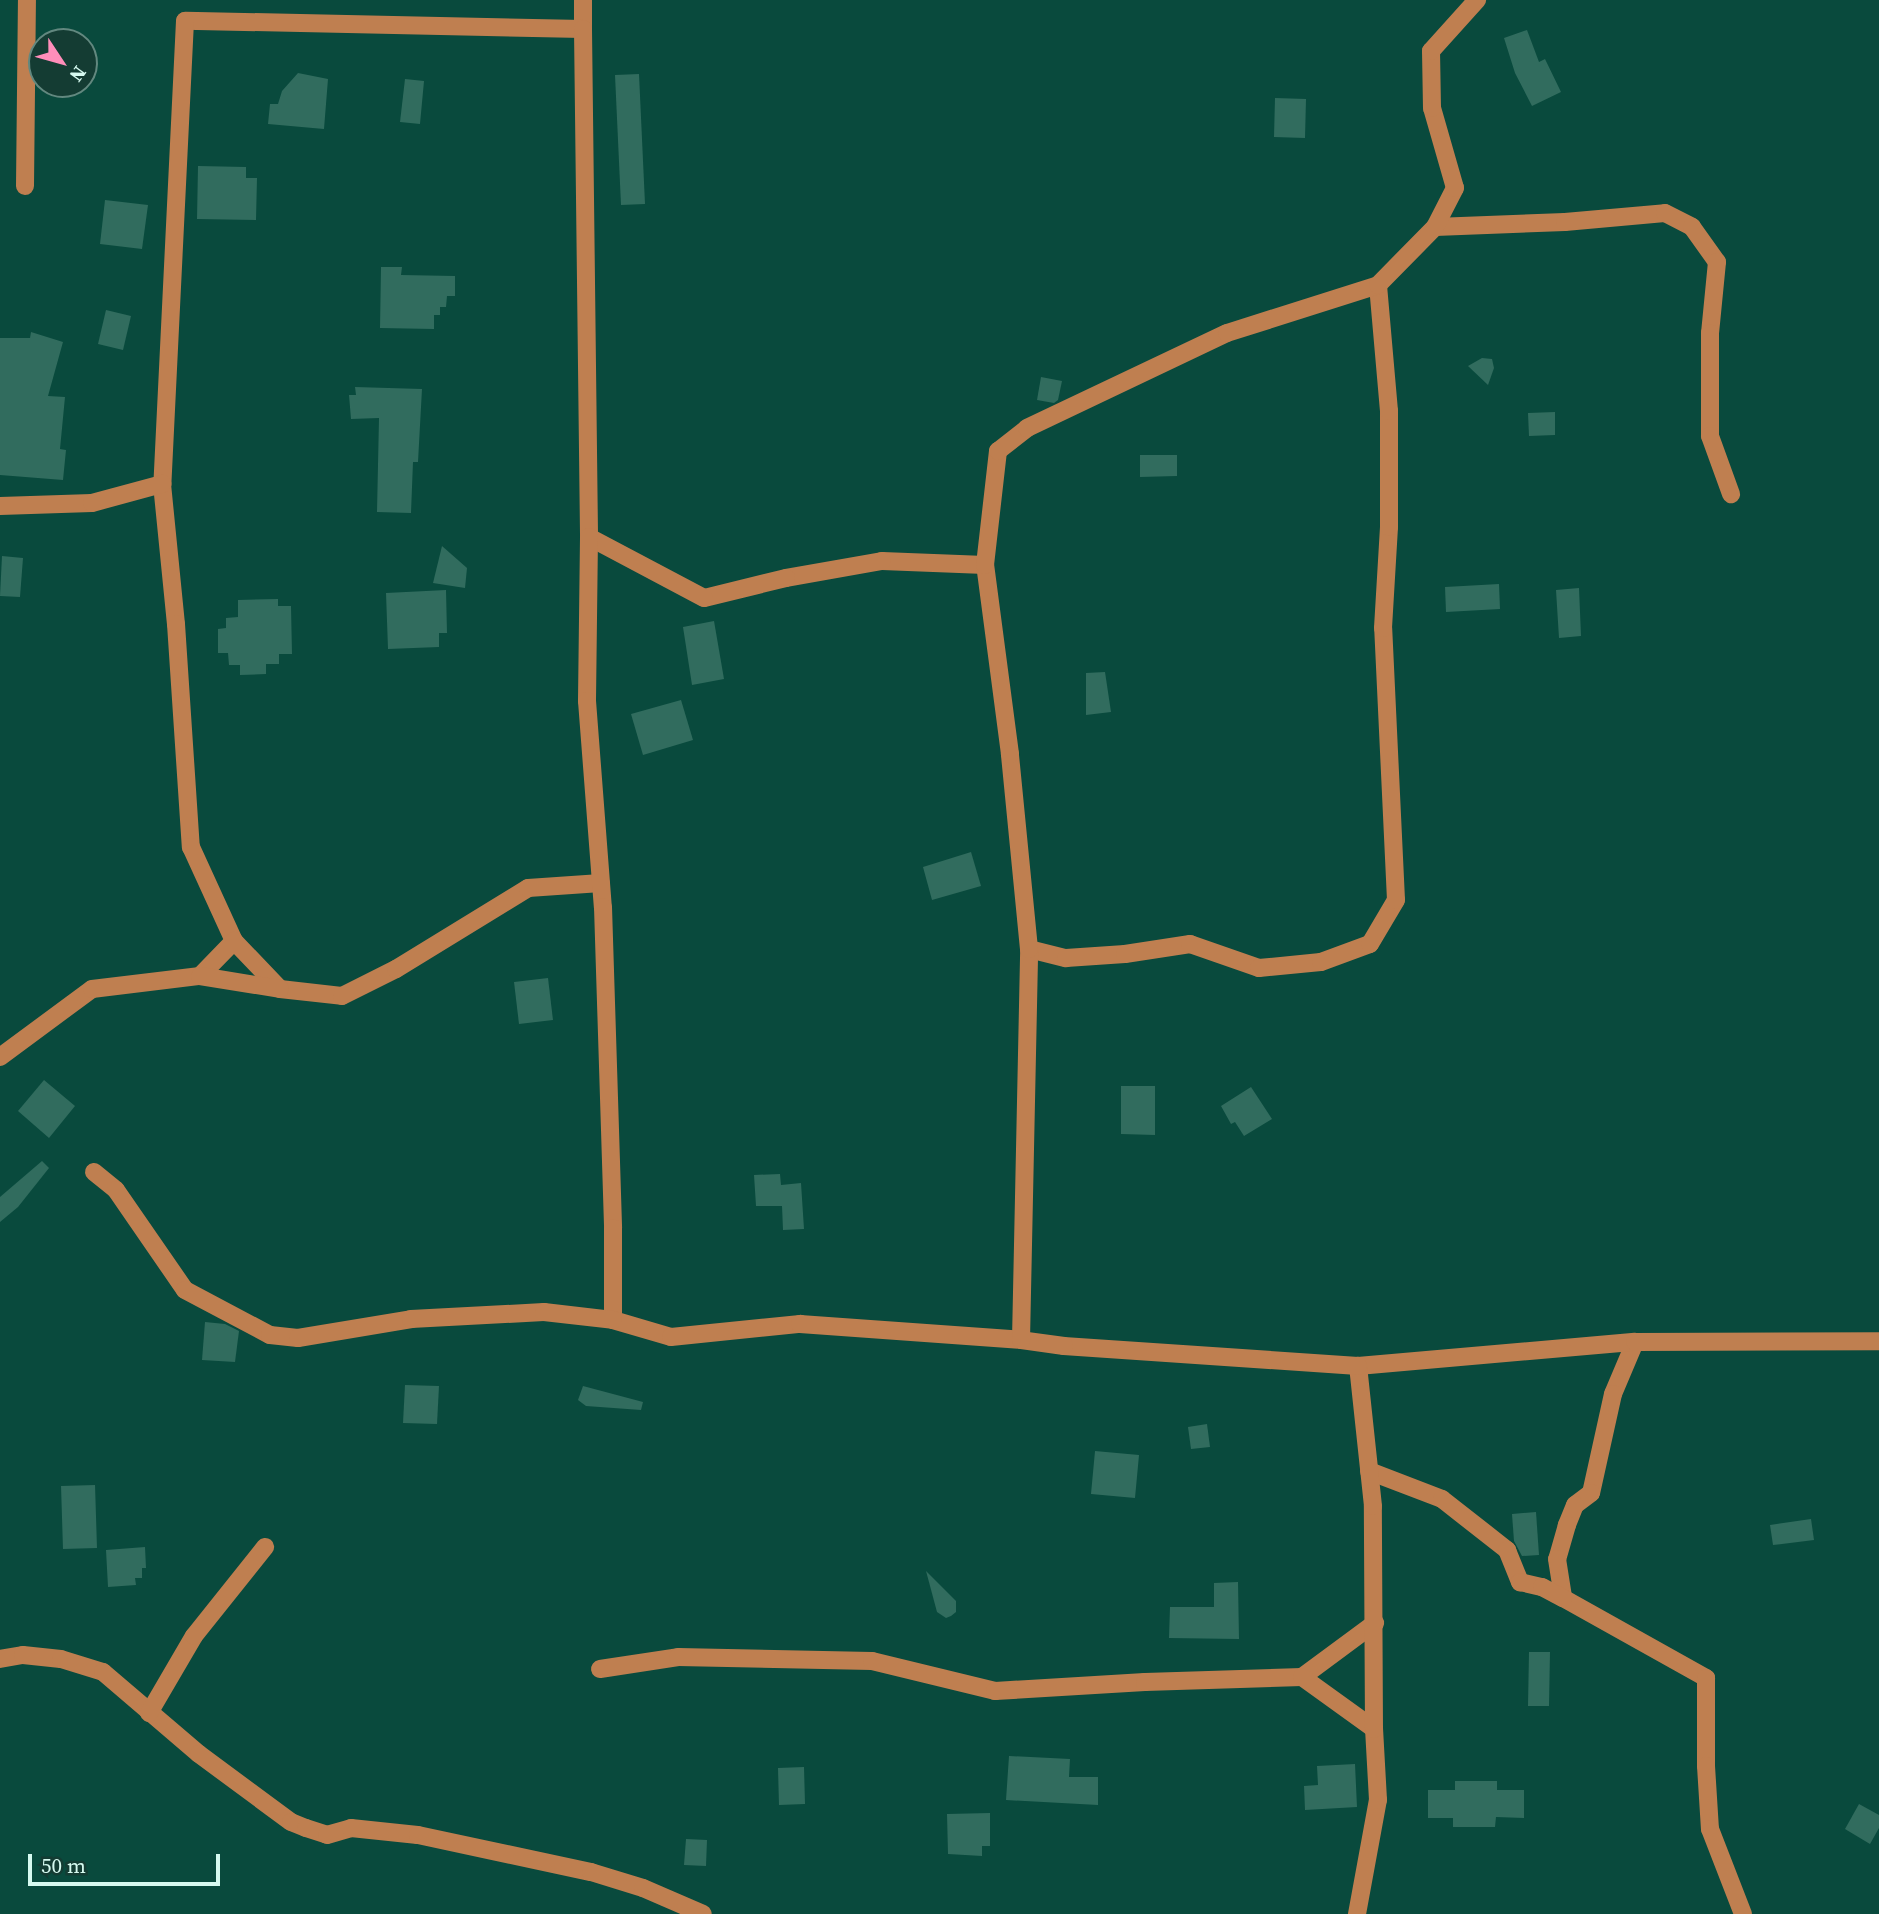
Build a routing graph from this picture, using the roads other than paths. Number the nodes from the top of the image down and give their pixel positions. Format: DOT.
graph roads {
  1 [pos="27,0"];
  2 [pos="583,0"];
  3 [pos="1477,0"];
  4 [pos="583,29"];
  5 [pos="26,186"];
  6 [pos="1435,228"];
  7 [pos="1378,285"];
  8 [pos="162,484"];
  9 [pos="1731,494"];
  10 [pos="0,506"];
  11 [pos="589,537"];
  12 [pos="985,565"];
  13 [pos="601,883"];
  14 [pos="234,941"];
  15 [pos="1029,949"];
  16 [pos="200,976"];
  17 [pos="280,989"];
  18 [pos="0,1057"];
  19 [pos="94,1172"];
  20 [pos="613,1320"];
  21 [pos="1021,1340"];
  22 [pos="1879,1341"];
  23 [pos="1635,1342"];
  24 [pos="1357,1366"];
  25 [pos="1369,1471"];
  26 [pos="265,1546"];
  27 [pos="1563,1598"];
  28 [pos="1375,1623"];
  29 [pos="0,1659"];
  30 [pos="600,1668"];
  31 [pos="1302,1677"];
  32 [pos="149,1713"];
  33 [pos="1374,1729"];
  34 [pos="704,1914"];
  35 [pos="1357,1914"];
  36 [pos="1744,1914"];
  1 -- 5 [label="street"];
  2 -- 4 [label="street"];
  3 -- 6 [label="street"];
  4 -- 8 [label="street"];
  4 -- 11 [label="street"];
  6 -- 7 [label="street"];
  6 -- 9 [label="street"];
  7 -- 12 [label="street"];
  7 -- 15 [label="street"];
  8 -- 10 [label="street"];
  8 -- 14 [label="street"];
  11 -- 12 [label="street"];
  11 -- 13 [label="street"];
  12 -- 15 [label="street"];
  13 -- 17 [label="street"];
  13 -- 20 [label="street"];
  14 -- 16 [label="street"];
  14 -- 17 [label="street"];
  15 -- 21 [label="street"];
  16 -- 17 [label="street"];
  16 -- 18 [label="street"];
  19 -- 20 [label="street"];
  20 -- 21 [label="street"];
  21 -- 24 [label="street"];
  22 -- 23 [label="street"];
  23 -- 24 [label="street"];
  23 -- 27 [label="street"];
  24 -- 25 [label="street"];
  25 -- 27 [label="street"];
  25 -- 28 [label="street"];
  26 -- 32 [label="street"];
  27 -- 36 [label="street"];
  28 -- 31 [label="street"];
  28 -- 33 [label="street"];
  29 -- 32 [label="street"];
  30 -- 31 [label="street"];
  31 -- 33 [label="street"];
  32 -- 34 [label="street"];
  33 -- 35 [label="street"];
}
